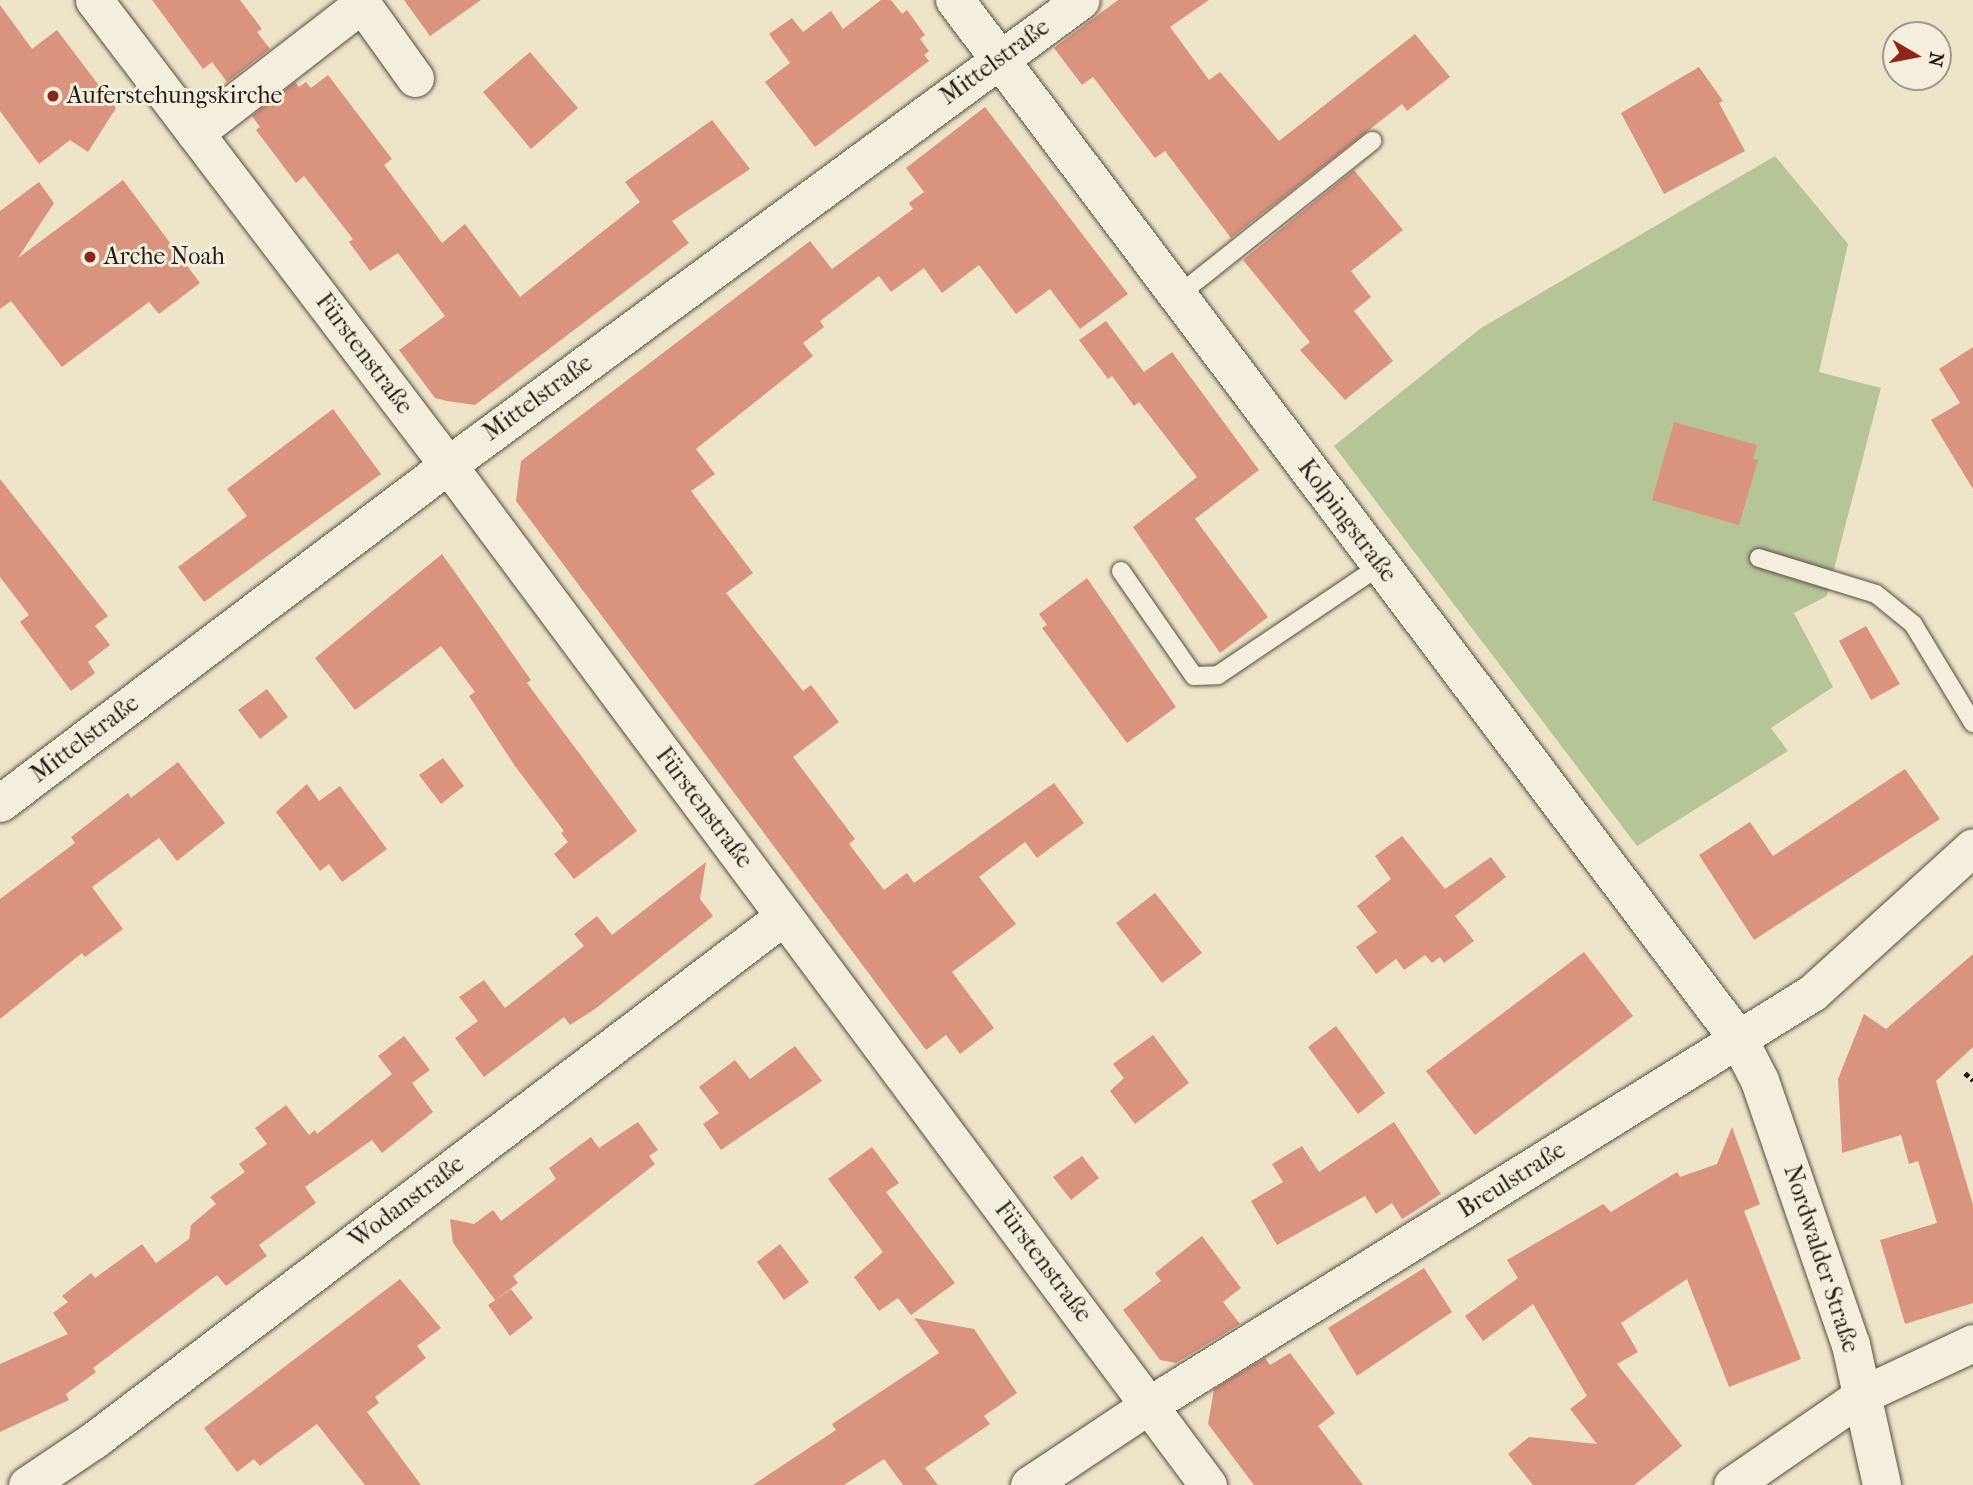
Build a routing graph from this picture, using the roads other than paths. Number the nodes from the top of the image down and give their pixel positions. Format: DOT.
graph roads {
  1 [pos="94,0"];
  2 [pos="956,0"];
  3 [pos="1081,0"];
  4 [pos="998,58"];
  5 [pos="415,78"];
  6 [pos="195,133"];
  7 [pos="1372,141"];
  8 [pos="1176,297"];
  9 [pos="447,465"];
  10 [pos="1759,558"];
  11 [pos="1381,565"];
  12 [pos="1121,571"];
  13 [pos="1973,723"];
  14 [pos="0,803"];
  15 [pos="1973,847"];
  16 [pos="784,916"];
  17 [pos="1740,1040"];
  18 [pos="1973,1343"];
  19 [pos="1864,1394"];
  20 [pos="1149,1405"];
  21 [pos="27,1485"];
  22 [pos="1029,1485"];
  23 [pos="1208,1485"];
  24 [pos="1731,1485"];
  25 [pos="1882,1485"];
  1 -- 6 [label="street, Fürstenstraße"];
  2 -- 4 [label="street, Kolpingstraße"];
  3 -- 4 [label="street, Mittelstraße"];
  4 -- 8 [label="street, Kolpingstraße"];
  4 -- 9 [label="street, Mittelstraße"];
  5 -- 6 [label="street"];
  6 -- 9 [label="street, Fürstenstraße"];
  7 -- 8 [label="lane"];
  8 -- 11 [label="street, Kolpingstraße"];
  9 -- 14 [label="street, Mittelstraße"];
  9 -- 16 [label="street, Fürstenstraße"];
  10 -- 13 [label="lane"];
  11 -- 12 [label="lane"];
  11 -- 17 [label="street, Kolpingstraße"];
  15 -- 17 [label="street, Breulstraße"];
  16 -- 20 [label="street, Fürstenstraße"];
  16 -- 21 [label="street, Wodanstraße"];
  17 -- 19 [label="street, Nordwalder Straße"];
  17 -- 20 [label="street, Breulstraße"];
  18 -- 19 [label="street"];
  19 -- 24 [label="street"];
  19 -- 25 [label="street, Nordwalder Straße"];
  20 -- 22 [label="street, Breulstraße"];
  20 -- 23 [label="street, Fürstenstraße"];
}
